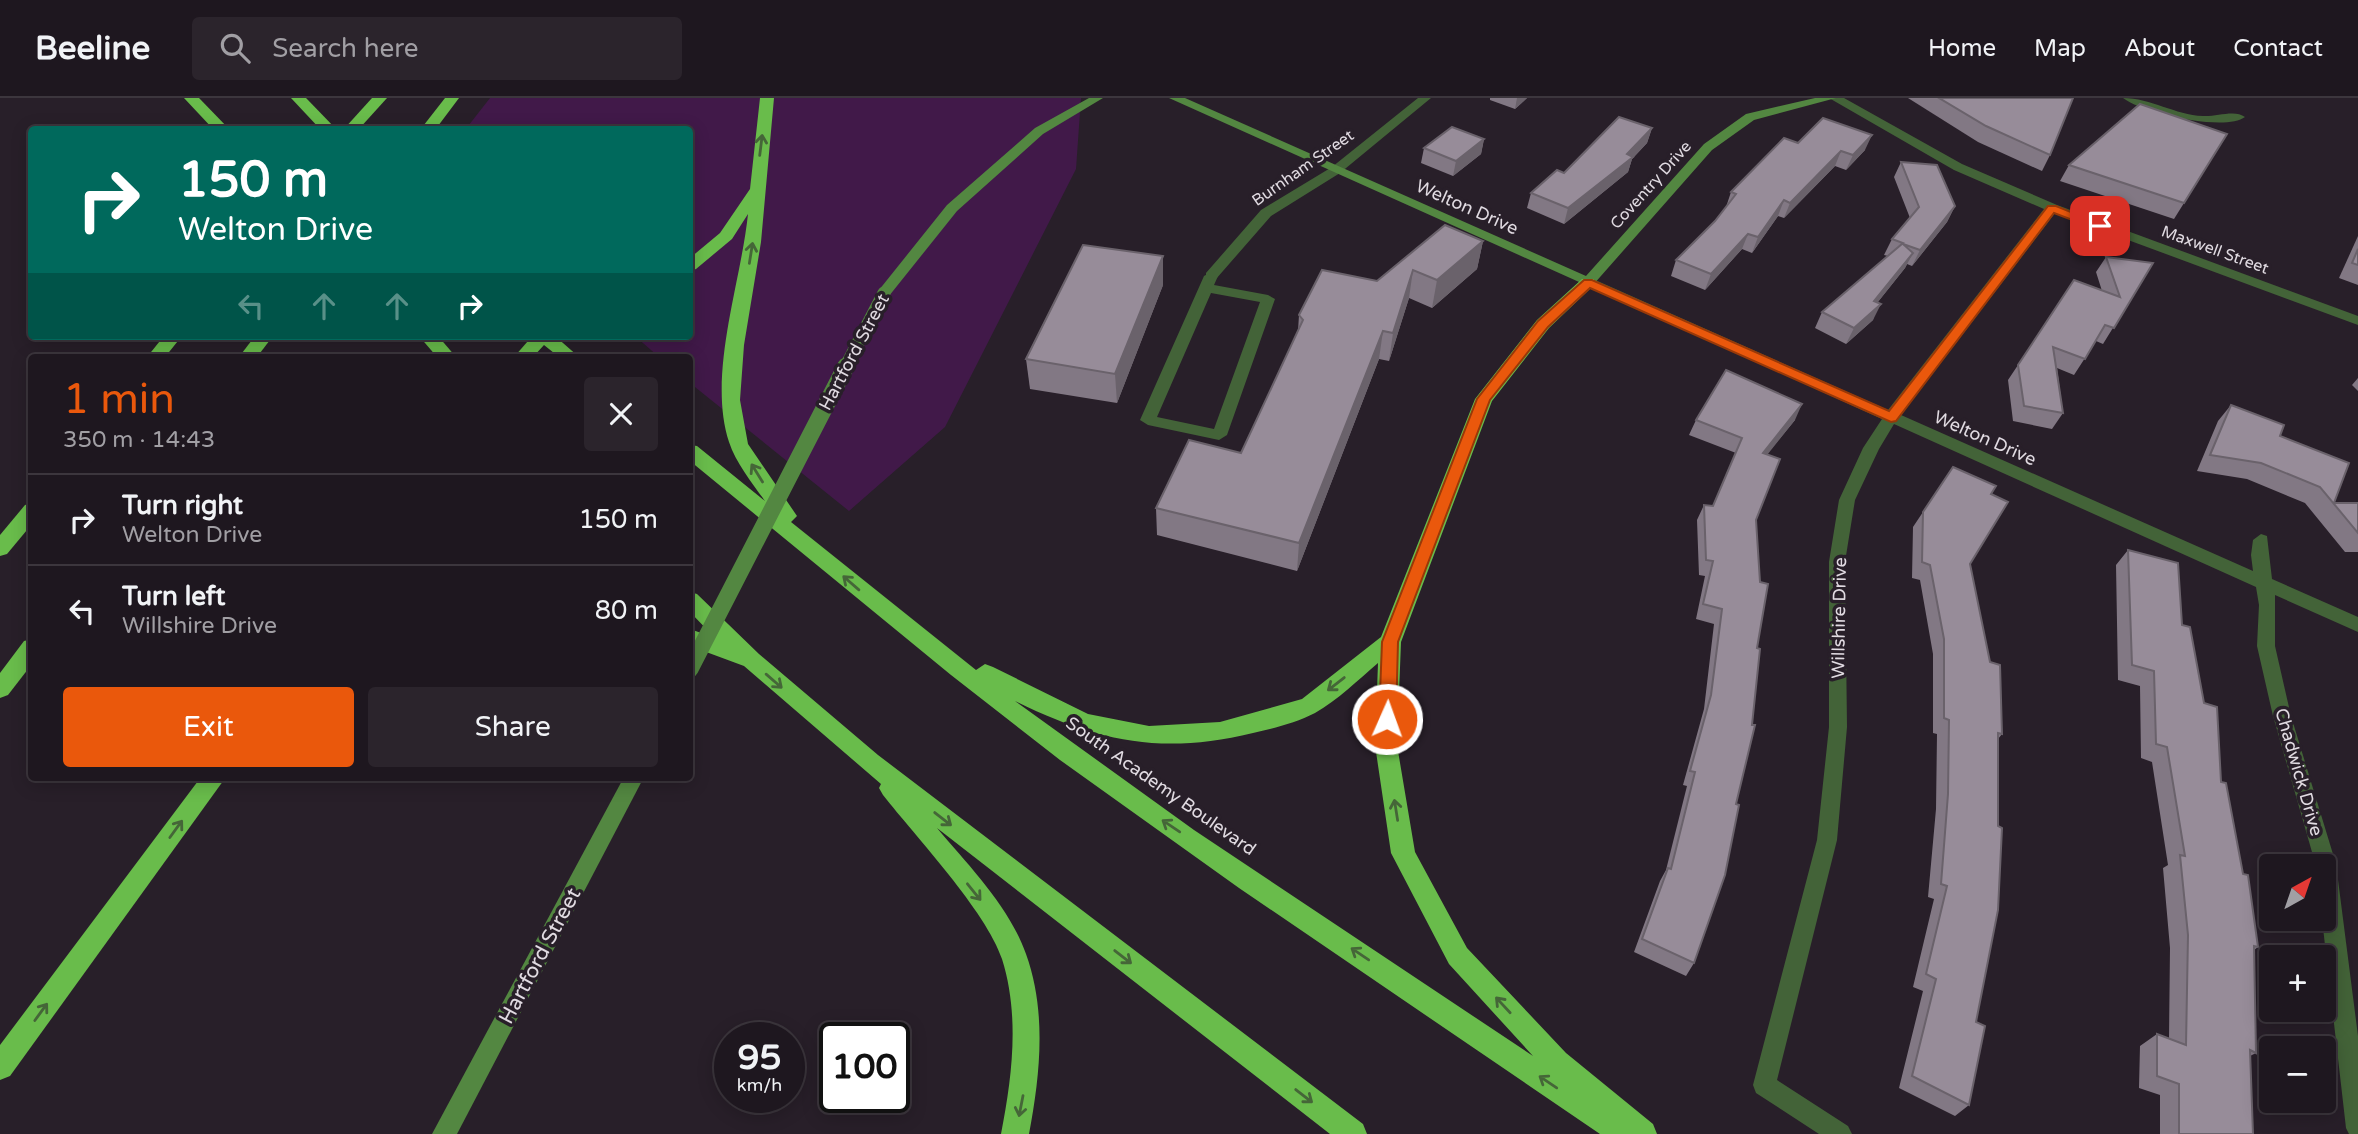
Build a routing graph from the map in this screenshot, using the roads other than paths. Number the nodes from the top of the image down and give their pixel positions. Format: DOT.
graph roads {
  1 [pos="191,98"];
  2 [pos="298,98"];
  3 [pos="380,98"];
  4 [pos="452,98"];
  5 [pos="767,98"];
  6 [pos="1097,98"];
  7 [pos="1175,98"];
  8 [pos="1425,98"];
  9 [pos="1830,98"];
  10 [pos="1835,98"];
  11 [pos="2129,98"];
  12 [pos="2239,117"];
  13 [pos="219,126"];
  14 [pos="326,126"];
  15 [pos="354,126"];
  16 [pos="430,126"];
  17 [pos="1336,170"];
  18 [pos="755,191"];
  19 [pos="2052,208"];
  20 [pos="693,264"];
  21 [pos="1208,282"];
  22 [pos="1588,282"];
  23 [pos="2358,321"];
  24 [pos="170,340"];
  25 [pos="261,340"];
  26 [pos="432,340"];
  27 [pos="539,340"];
  28 [pos="548,340"];
  29 [pos="158,354"];
  30 [pos="250,354"];
  31 [pos="444,354"];
  32 [pos="526,354"];
  33 [pos="566,354"];
  34 [pos="1891,417"];
  35 [pos="693,454"];
  36 [pos="28,515"];
  37 [pos="2261,540"];
  38 [pos="811,548"];
  39 [pos="0,550"];
  40 [pos="2266,584"];
  41 [pos="693,603"];
  42 [pos="892,618"];
  43 [pos="2358,625"];
  44 [pos="693,638"];
  45 [pos="1390,642"];
  46 [pos="28,652"];
  47 [pos="751,660"];
  48 [pos="693,663"];
  49 [pos="0,689"];
  50 [pos="870,762"];
  51 [pos="211,781"];
  52 [pos="632,781"];
  53 [pos="0,1067"];
  54 [pos="2358,1128"];
  55 [pos="444,1134"];
  56 [pos="1015,1134"];
  57 [pos="1353,1134"];
  58 [pos="1624,1134"];
  59 [pos="1643,1134"];
  60 [pos="1840,1134"];
  1 -- 13 [label="highway"];
  2 -- 14 [label="highway"];
  3 -- 15 [label="highway"];
  4 -- 16 [label="highway"];
  18 -- 5 [label="highway, one-way"];
  6 -- 48 [label="street, Hartford Street, bridge"];
  7 -- 17 [label="street, Welton Drive"];
  8 -- 17 [label="street, Burnham Street"];
  9 -- 22 [label="street, Coventry Drive"];
  10 -- 19 [label="street, Maxwell Street"];
  11 -- 12 [label="street"];
  17 -- 21 [label="street, Burnham Street"];
  17 -- 22 [label="street, Welton Drive"];
  18 -- 20 [label="highway"];
  38 -- 18 [label="highway, one-way"];
  19 -- 23 [label="street, Maxwell Street"];
  19 -- 34 [label="street, Willshire Drive"];
  21 -- 21 [label="street, Burnham Street"];
  22 -- 34 [label="street, Welton Drive"];
  22 -- 45 [label="highway"];
  24 -- 29 [label="highway"];
  25 -- 30 [label="highway"];
  26 -- 31 [label="highway"];
  27 -- 32 [label="highway"];
  28 -- 33 [label="highway"];
  34 -- 40 [label="street, Welton Drive"];
  34 -- 60 [label="street, Willshire Drive"];
  35 -- 38 [label="highway, South Academy Boulevard"];
  36 -- 39 [label="highway"];
  37 -- 40 [label="street, Chadwick Drive"];
  42 -- 38 [label="highway, South Academy Boulevard, one-way"];
  40 -- 43 [label="street, Welton Drive"];
  40 -- 54 [label="street, Chadwick Drive"];
  41 -- 47 [label="highway"];
  45 -- 42 [label="highway, one-way"];
  58 -- 42 [label="highway, South Academy Boulevard, one-way"];
  44 -- 47 [label="highway"];
  59 -- 45 [label="highway, one-way"];
  46 -- 49 [label="highway"];
  47 -- 50 [label="highway, one-way"];
  50 -- 56 [label="highway, one-way"];
  50 -- 57 [label="highway, one-way"];
  53 -- 51 [label="highway, one-way"];
  52 -- 55 [label="street, Hartford Street"];
}
